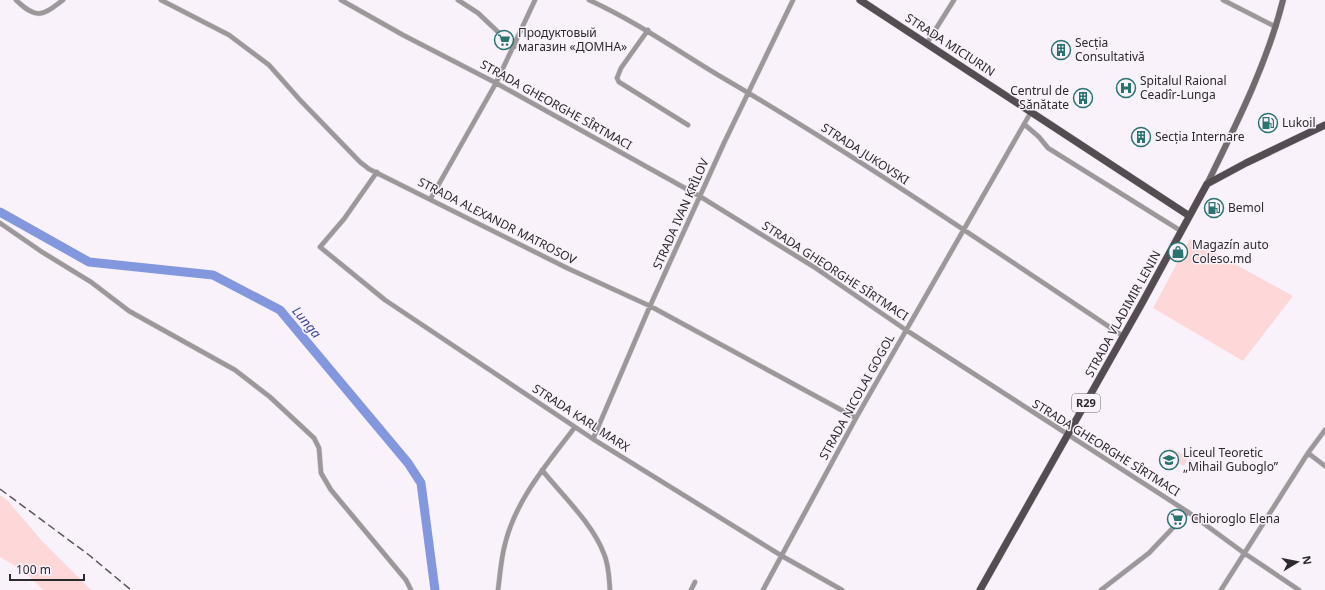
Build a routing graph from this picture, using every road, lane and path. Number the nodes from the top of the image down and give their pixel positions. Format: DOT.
graph roads {
  1 [pos="16,0"];
  2 [pos="63,0"];
  3 [pos="161,0"];
  4 [pos="341,0"];
  5 [pos="458,0"];
  6 [pos="535,0"];
  7 [pos="589,0"];
  8 [pos="793,0"];
  9 [pos="860,0"];
  10 [pos="954,0"];
  11 [pos="1222,0"];
  12 [pos="1283,0"];
  13 [pos="1276,27"];
  14 [pos="648,30"];
  15 [pos="927,43"];
  16 [pos="514,47"];
  17 [pos="496,83"];
  18 [pos="749,93"];
  19 [pos="1031,112"];
  20 [pos="1024,124"];
  21 [pos="688,125"];
  22 [pos="1325,125"];
  23 [pos="377,172"];
  24 [pos="1207,184"];
  25 [pos="701,197"];
  26 [pos="431,198"];
  27 [pos="1188,215"];
  28 [pos="0,223"];
  29 [pos="963,231"];
  30 [pos="1181,231"];
  31 [pos="650,306"];
  32 [pos="906,330"];
  33 [pos="1123,336"];
  34 [pos="856,418"];
  35 [pos="575,427"];
  36 [pos="1325,430"];
  37 [pos="1068,436"];
  38 [pos="593,439"];
  39 [pos="1308,453"];
  40 [pos="1325,466"];
  41 [pos="542,470"];
  42 [pos="1188,512"];
  43 [pos="1244,553"];
  44 [pos="782,556"];
  45 [pos="695,582"];
  46 [pos="411,590"];
  47 [pos="498,590"];
  48 [pos="610,590"];
  49 [pos="691,590"];
  50 [pos="763,590"];
  51 [pos="842,590"];
  52 [pos="980,590"];
  53 [pos="1101,590"];
  54 [pos="1221,590"];
  55 [pos="1299,590"];
  1 -- 2 [label="street"];
  3 -- 23 [label="street, STRADA ALEXANDR MATROSOV"];
  4 -- 17 [label="street, STRADA GHEORGHE SÎRTMACI"];
  5 -- 16 [label="street"];
  6 -- 16 [label="street"];
  7 -- 14 [label="street, STRADA JUKOVSKI"];
  8 -- 18 [label="street, STRADA IVAN KRÎLOV"];
  9 -- 15 [label="main road, STRADA MICIURIN"];
  10 -- 15 [label="street"];
  11 -- 13 [label="street"];
  12 -- 13 [label="main road"];
  13 -- 24 [label="main road"];
  14 -- 18 [label="street, STRADA JUKOVSKI"];
  14 -- 21 [label="street"];
  15 -- 19 [label="main road, STRADA MICIURIN"];
  16 -- 17 [label="street"];
  17 -- 25 [label="street, STRADA GHEORGHE SÎRTMACI"];
  17 -- 26 [label="street"];
  18 -- 25 [label="street, STRADA IVAN KRÎLOV"];
  18 -- 29 [label="street, STRADA JUKOVSKI"];
  19 -- 20 [label="street, STRADA NICOLAI GOGOL"];
  19 -- 27 [label="main road, STRADA MICIURIN"];
  20 -- 29 [label="street, STRADA NICOLAI GOGOL"];
  20 -- 30 [label="street"];
  22 -- 24 [label="main road"];
  23 -- 26 [label="street, STRADA ALEXANDR MATROSOV"];
  23 -- 35 [label="street, STRADA KARL MARX"];
  24 -- 27 [label="main road, STRADA VLADIMIR LENIN / R29"];
  25 -- 31 [label="street, STRADA IVAN KRÎLOV"];
  25 -- 32 [label="street, STRADA GHEORGHE SÎRTMACI"];
  26 -- 31 [label="street, STRADA ALEXANDR MATROSOV"];
  27 -- 30 [label="main road, STRADA VLADIMIR LENIN / R29"];
  28 -- 46 [label="street"];
  29 -- 32 [label="street, STRADA NICOLAI GOGOL"];
  29 -- 33 [label="street, STRADA JUKOVSKI"];
  30 -- 33 [label="main road, STRADA VLADIMIR LENIN / R29"];
  31 -- 34 [label="street, STRADA ALEXANDR MATROSOV"];
  31 -- 38 [label="street, STRADA IVAN KRÎLOV"];
  32 -- 34 [label="street, STRADA NICOLAI GOGOL"];
  32 -- 37 [label="street, STRADA GHEORGHE SÎRTMACI"];
  33 -- 37 [label="main road, STRADA VLADIMIR LENIN / R29"];
  34 -- 44 [label="street, STRADA NICOLAI GOGOL"];
  35 -- 38 [label="street, STRADA KARL MARX"];
  35 -- 41 [label="street"];
  36 -- 39 [label="street"];
  37 -- 42 [label="street, STRADA GHEORGHE SÎRTMACI"];
  37 -- 52 [label="main road, STRADA VLADIMIR LENIN / R29"];
  38 -- 44 [label="street, STRADA KARL MARX"];
  39 -- 40 [label="street"];
  39 -- 43 [label="street"];
  41 -- 47 [label="street"];
  41 -- 48 [label="street"];
  42 -- 43 [label="street, STRADA GHEORGHE SÎRTMACI"];
  42 -- 53 [label="street"];
  43 -- 54 [label="street"];
  43 -- 55 [label="street, STRADA GHEORGHE SÎRTMACI"];
  44 -- 50 [label="street, STRADA NICOLAI GOGOL"];
  44 -- 51 [label="street, STRADA KARL MARX"];
  45 -- 49 [label="street"];
}
